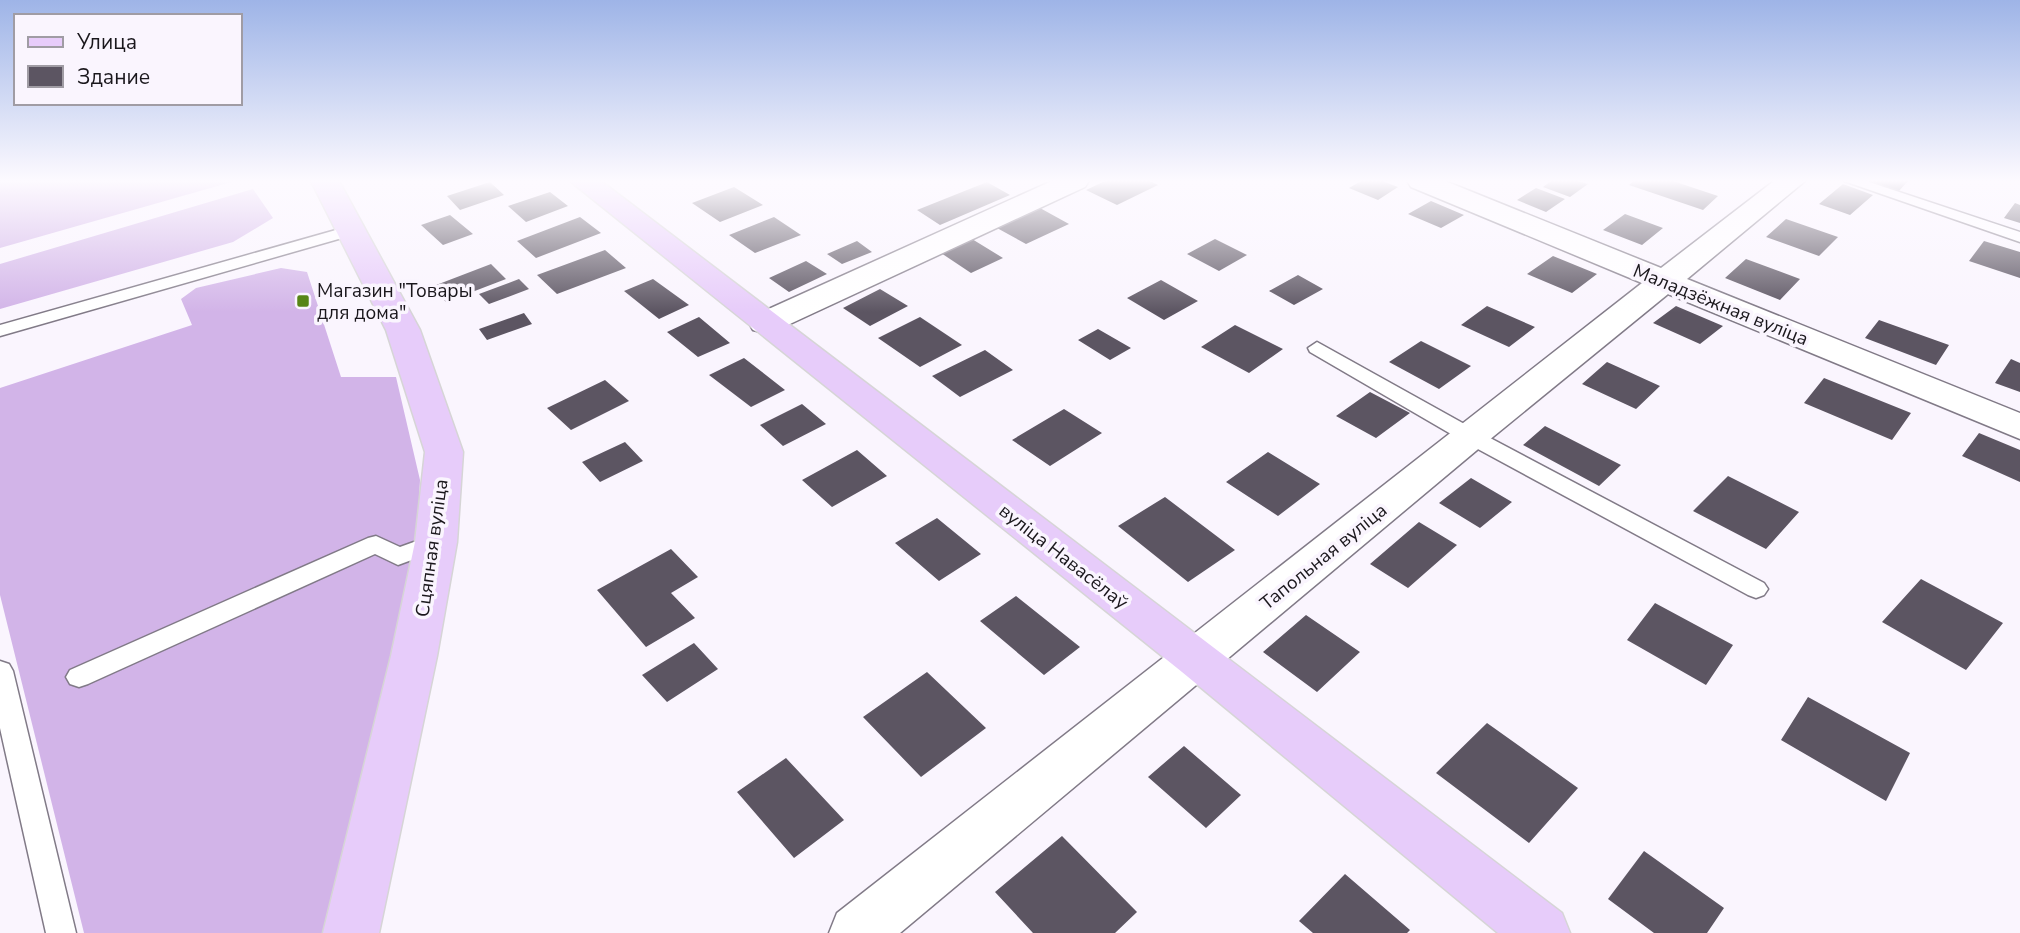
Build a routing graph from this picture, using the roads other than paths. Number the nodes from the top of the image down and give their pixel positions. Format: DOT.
graph roads {
  1 [pos="347,225"];
  2 [pos="639,225"];
  3 [pos="980,225"];
  4 [pos="1528,225"];
  5 [pos="1737,225"];
  6 [pos="1982,225"];
  7 [pos="350,231"];
  8 [pos="2020,237"];
  9 [pos="1666,281"];
  10 [pos="765,323"];
  11 [pos="0,331"];
  12 [pos="1317,348"];
  13 [pos="2020,427"];
  14 [pos="1470,436"];
  15 [pos="436,542"];
  16 [pos="1756,589"];
  17 [pos="1198,659"];
  18 [pos="0,671"];
  19 [pos="79,677"];
  20 [pos="61,933"];
  21 [pos="351,933"];
  22 [pos="857,933"];
  23 [pos="1542,933"];
  1 -- 7 [label="main road, Сцяпная вуліца"];
  2 -- 10 [label="main road, вуліца Навасёлаў"];
  3 -- 10 [label="street"];
  4 -- 9 [label="street, Маладзёжная вуліца"];
  5 -- 9 [label="street, Тапольная вуліца"];
  6 -- 8 [label="lane"];
  7 -- 11 [label="lane"];
  7 -- 15 [label="main road, Сцяпная вуліца"];
  9 -- 13 [label="street, Маладзёжная вуліца"];
  9 -- 14 [label="street, Тапольная вуліца"];
  10 -- 17 [label="main road, вуліца Навасёлаў"];
  12 -- 14 [label="lane"];
  14 -- 16 [label="lane"];
  14 -- 17 [label="street, Тапольная вуліца"];
  15 -- 19 [label="lane"];
  15 -- 21 [label="main road, Сцяпная вуліца"];
  17 -- 22 [label="street, Тапольная вуліца"];
  17 -- 23 [label="main road, вуліца Навасёлаў"];
  18 -- 20 [label="lane"];
}
